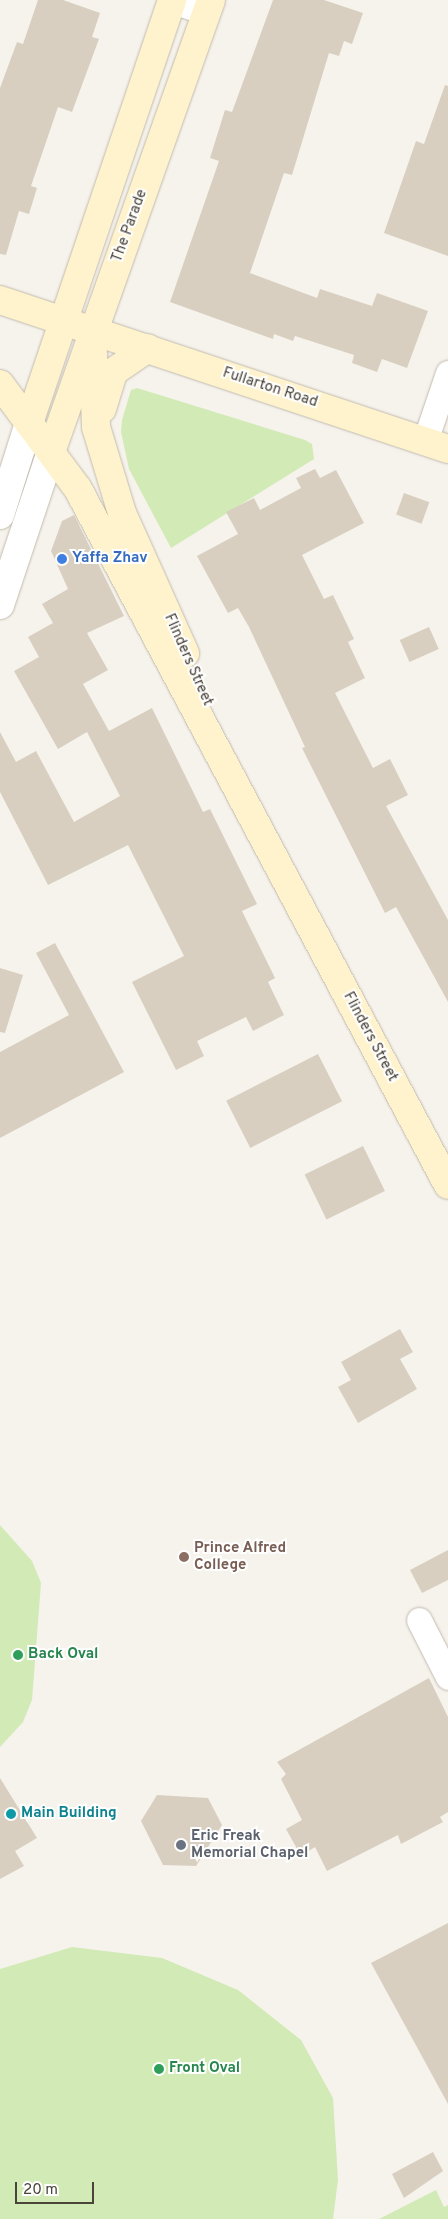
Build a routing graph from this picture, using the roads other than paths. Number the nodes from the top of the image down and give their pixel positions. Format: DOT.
graph roads {
  1 [pos="171,0"];
  2 [pos="209,6"];
  3 [pos="0,300"];
  4 [pos="62,320"];
  5 [pos="92,330"];
  6 [pos="148,348"];
  7 [pos="448,373"];
  8 [pos="0,384"];
  9 [pos="29,423"];
  10 [pos="96,427"];
  11 [pos="437,445"];
  12 [pos="51,452"];
  13 [pos="0,515"];
  14 [pos="0,605"];
  15 [pos="291,889"];
  16 [pos="448,1185"];
  17 [pos="419,1620"];
  18 [pos="448,1677"];
  1 -- 2 [label="street"];
  1 -- 4 [label="main road"];
  2 -- 5 [label="main road, The Parade"];
  3 -- 4 [label="main road"];
  4 -- 5 [label="main road, Fullarton Road"];
  4 -- 9 [label="main road"];
  5 -- 6 [label="main road, Fullarton Road"];
  5 -- 10 [label="main road, Flinders Street"];
  5 -- 12 [label="main road, The Parade"];
  6 -- 10 [label="main road"];
  6 -- 11 [label="main road, Fullarton Road"];
  7 -- 11 [label="street"];
  8 -- 9 [label="main road, Flinders Street"];
  9 -- 12 [label="main road, Flinders Street"];
  9 -- 13 [label="street"];
  10 -- 15 [label="main road, Flinders Street"];
  12 -- 14 [label="street"];
  12 -- 15 [label="main road, Flinders Street"];
  15 -- 16 [label="main road, Flinders Street"];
  17 -- 18 [label="street"];
}
